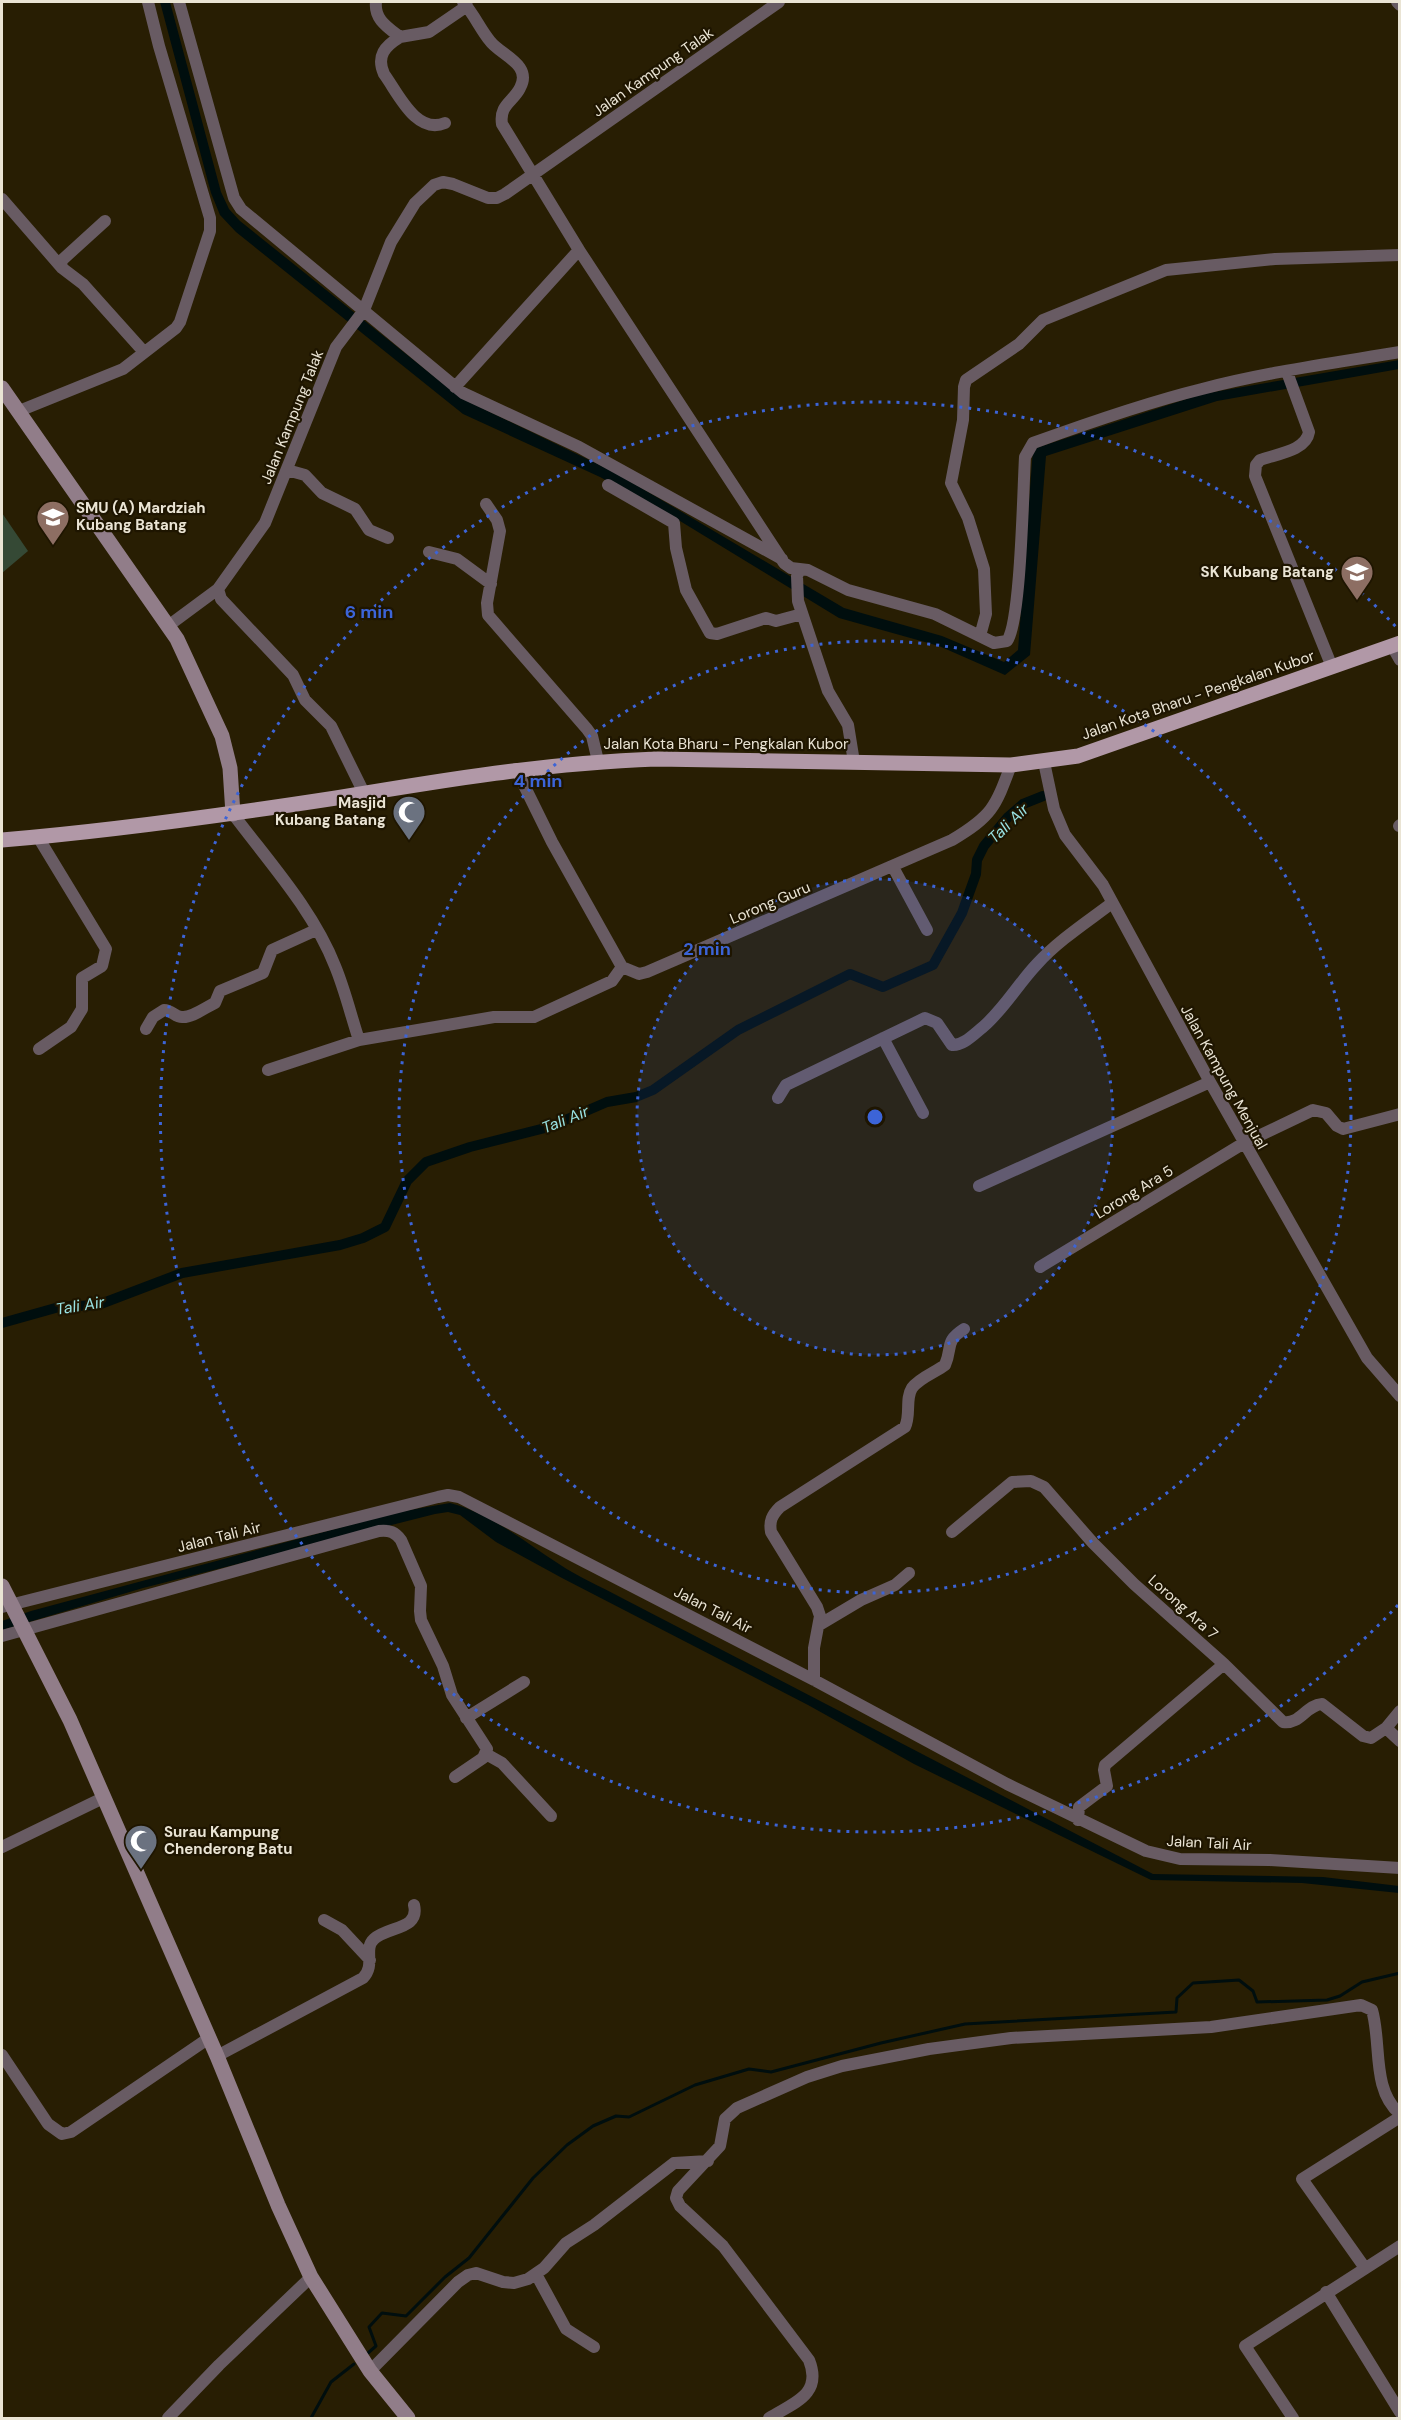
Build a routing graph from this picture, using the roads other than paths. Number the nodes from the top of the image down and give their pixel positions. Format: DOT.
graph roads {
  1 [pos="148,2"];
  2 [pos="179,2"];
  3 [pos="376,2"];
  4 [pos="779,2"];
  5 [pos="465,4"];
  6 [pos="400,38"];
  7 [pos="445,123"];
  8 [pos="533,174"];
  9 [pos="2,199"];
  10 [pos="105,221"];
  11 [pos="579,250"];
  12 [pos="1400,255"];
  13 [pos="62,268"];
  14 [pos="363,312"];
  15 [pos="144,352"];
  16 [pos="1400,352"];
  17 [pos="1288,374"];
  18 [pos="455,387"];
  19 [pos="2,388"];
  20 [pos="19,411"];
  21 [pos="287,470"];
  22 [pos="608,485"];
  23 [pos="486,504"];
  24 [pos="388,538"];
  25 [pos="429,552"];
  26 [pos="783,560"];
  27 [pos="798,573"];
  28 [pos="491,584"];
  29 [pos="218,589"];
  30 [pos="802,614"];
  31 [pos="168,626"];
  32 [pos="980,636"];
  33 [pos="1397,650"];
  34 [pos="1332,667"];
  35 [pos="598,761"];
  36 [pos="854,762"];
  37 [pos="1044,762"];
  38 [pos="1011,765"];
  39 [pos="516,769"];
  40 [pos="364,793"];
  41 [pos="233,814"];
  42 [pos="38,837"];
  43 [pos="2,840"];
  44 [pos="893,867"];
  45 [pos="1113,903"];
  46 [pos="316,930"];
  47 [pos="927,930"];
  48 [pos="622,967"];
  49 [pos="146,1029"];
  50 [pos="884,1038"];
  51 [pos="359,1040"];
  52 [pos="39,1048"];
  53 [pos="268,1070"];
  54 [pos="1210,1082"];
  55 [pos="778,1098"];
  56 [pos="923,1113"];
  57 [pos="1400,1114"];
  58 [pos="1244,1143"];
  59 [pos="979,1186"];
  60 [pos="1040,1267"];
  61 [pos="964,1329"];
  62 [pos="1400,1396"];
  63 [pos="952,1532"];
  64 [pos="909,1573"];
  65 [pos="2,1586"];
  66 [pos="9,1607"];
  67 [pos="819,1625"];
  68 [pos="25,1630"];
  69 [pos="2,1636"];
  70 [pos="1224,1664"];
  71 [pos="814,1680"];
  72 [pos="524,1682"];
  73 [pos="1400,1711"];
  74 [pos="466,1718"];
  75 [pos="1386,1728"];
  76 [pos="1400,1741"];
  77 [pos="486,1754"];
  78 [pos="455,1777"];
  79 [pos="103,1798"];
  80 [pos="551,1816"];
  81 [pos="1078,1820"];
  82 [pos="2,1847"];
  83 [pos="1400,1868"];
  84 [pos="414,1905"];
  85 [pos="324,1920"];
  86 [pos="370,1960"];
  87 [pos="209,2038"];
  88 [pos="2,2055"];
  89 [pos="217,2055"];
  90 [pos="1400,2116"];
  91 [pos="708,2161"];
  92 [pos="1400,2246"];
  93 [pos="1365,2268"];
  94 [pos="536,2274"];
  95 [pos="311,2277"];
  96 [pos="1326,2292"];
  97 [pos="594,2347"];
  98 [pos="370,2371"];
  99 [pos="1400,2412"];
  100 [pos="168,2418"];
  101 [pos="408,2418"];
  102 [pos="769,2418"];
  103 [pos="1293,2418"];
  1 -- 15 [label="street"];
  2 -- 14 [label="street"];
  3 -- 6 [label="street"];
  4 -- 8 [label="street, Jalan Kampung Talak"];
  5 -- 6 [label="street"];
  5 -- 8 [label="street"];
  6 -- 7 [label="street"];
  8 -- 11 [label="street"];
  8 -- 14 [label="street, Jalan Kampung Talak"];
  9 -- 13 [label="street"];
  10 -- 13 [label="street"];
  11 -- 18 [label="street"];
  11 -- 26 [label="street"];
  12 -- 32 [label="street"];
  13 -- 15 [label="street"];
  14 -- 18 [label="street"];
  14 -- 21 [label="street, Jalan Kampung Talak"];
  15 -- 20 [label="street"];
  16 -- 17 [label="street"];
  17 -- 32 [label="street"];
  17 -- 34 [label="street"];
  18 -- 26 [label="street"];
  19 -- 20 [label="street"];
  20 -- 31 [label="street"];
  21 -- 24 [label="street"];
  21 -- 29 [label="street, Jalan Kampung Talak"];
  22 -- 30 [label="street"];
  23 -- 28 [label="street"];
  25 -- 28 [label="street"];
  26 -- 27 [label="street"];
  27 -- 30 [label="street"];
  27 -- 32 [label="street"];
  28 -- 35 [label="street"];
  29 -- 31 [label="street, Jalan Kampung Talak"];
  29 -- 40 [label="street"];
  30 -- 36 [label="street"];
  31 -- 41 [label="street"];
  33 -- 34 [label="main road, Jalan Kota Bharu - Pengkalan Kubor"];
  34 -- 37 [label="main road, Jalan Kota Bharu - Pengkalan Kubor"];
  35 -- 36 [label="main road, Jalan Kota Bharu - Pengkalan Kubor"];
  35 -- 39 [label="main road, Jalan Kota Bharu - Pengkalan Kubor"];
  36 -- 38 [label="main road, Jalan Kota Bharu - Pengkalan Kubor"];
  37 -- 38 [label="main road, Jalan Kota Bharu - Pengkalan Kubor"];
  37 -- 45 [label="street, Jalan Kampung Menjual"];
  38 -- 44 [label="street, Lorong Guru"];
  39 -- 40 [label="main road, Jalan Kota Bharu - Pengkalan Kubor"];
  39 -- 48 [label="street"];
  40 -- 41 [label="main road, Jalan Kota Bharu - Pengkalan Kubor"];
  41 -- 42 [label="main road, Jalan Kota Bharu - Pengkalan Kubor"];
  41 -- 46 [label="street"];
  42 -- 43 [label="main road, Jalan Kota Bharu - Pengkalan Kubor"];
  42 -- 52 [label="street"];
  44 -- 47 [label="street"];
  44 -- 48 [label="street, Lorong Guru"];
  45 -- 50 [label="street"];
  45 -- 54 [label="street, Jalan Kampung Menjual"];
  46 -- 49 [label="street"];
  46 -- 51 [label="street"];
  48 -- 51 [label="street"];
  50 -- 55 [label="street"];
  50 -- 56 [label="street"];
  51 -- 53 [label="street"];
  54 -- 58 [label="street, Jalan Kampung Menjual"];
  54 -- 59 [label="street"];
  57 -- 58 [label="street, Lorong Ara 5"];
  58 -- 60 [label="street, Lorong Ara 5"];
  58 -- 62 [label="street, Jalan Kampung Menjual"];
  61 -- 67 [label="street"];
  63 -- 70 [label="street, Lorong Ara 7"];
  64 -- 67 [label="street"];
  65 -- 66 [label="street"];
  66 -- 68 [label="street"];
  66 -- 71 [label="street, Jalan Tali Air"];
  67 -- 71 [label="street"];
  68 -- 69 [label="street"];
  68 -- 74 [label="street"];
  68 -- 79 [label="street"];
  70 -- 75 [label="street, Lorong Ara 7"];
  70 -- 81 [label="street"];
  71 -- 81 [label="street, Jalan Tali Air"];
  72 -- 74 [label="street"];
  73 -- 75 [label="street"];
  74 -- 77 [label="street"];
  75 -- 76 [label="street"];
  77 -- 78 [label="street"];
  77 -- 80 [label="street"];
  79 -- 82 [label="street"];
  79 -- 87 [label="street"];
  81 -- 83 [label="street, Jalan Tali Air"];
  84 -- 86 [label="street"];
  85 -- 86 [label="street"];
  86 -- 89 [label="street"];
  87 -- 88 [label="street"];
  87 -- 89 [label="street"];
  89 -- 95 [label="street"];
  90 -- 91 [label="street"];
  90 -- 93 [label="street"];
  91 -- 94 [label="street"];
  91 -- 102 [label="street"];
  92 -- 93 [label="street"];
  93 -- 96 [label="street"];
  94 -- 97 [label="street"];
  94 -- 98 [label="street"];
  95 -- 98 [label="street"];
  95 -- 100 [label="street"];
  96 -- 99 [label="street"];
  96 -- 103 [label="street"];
  98 -- 101 [label="street"];
}
